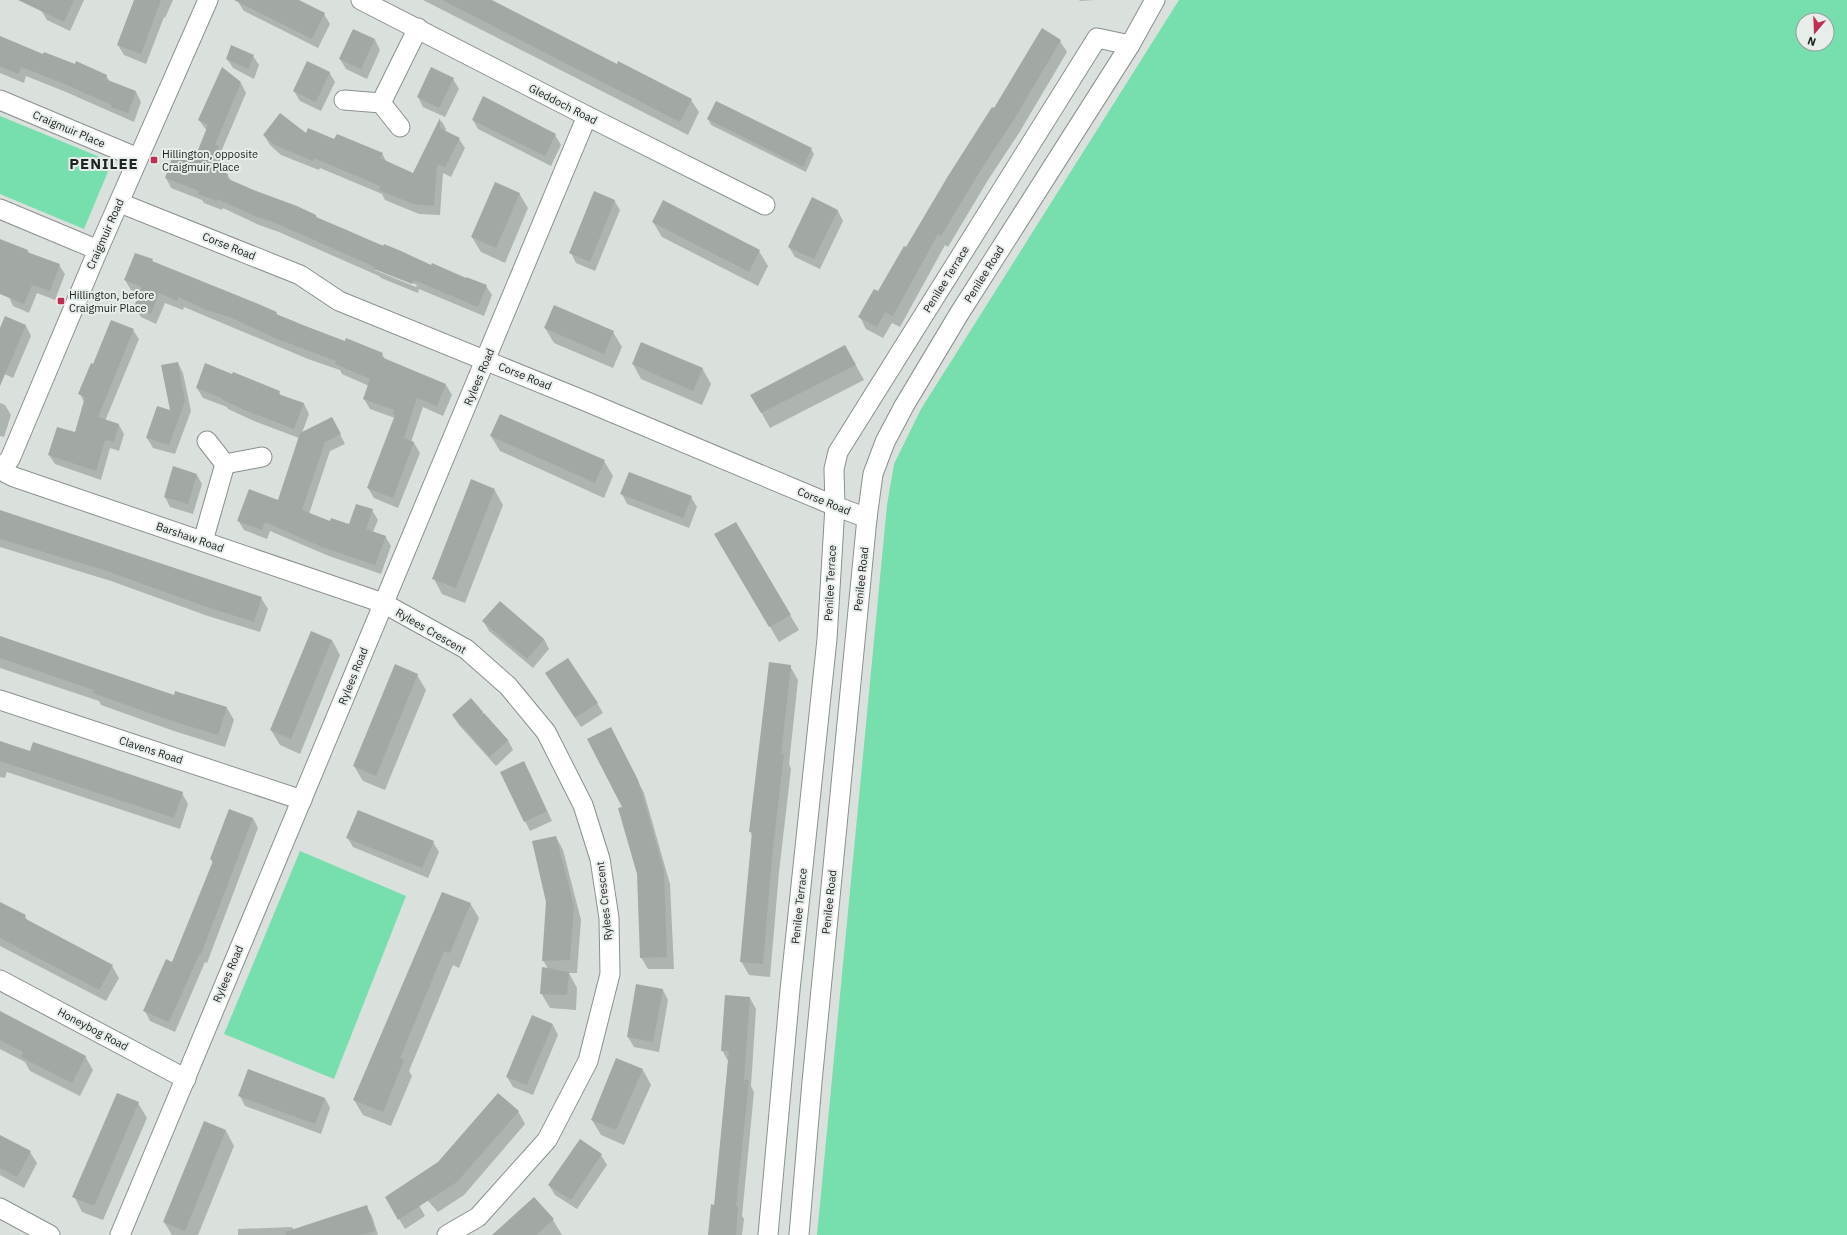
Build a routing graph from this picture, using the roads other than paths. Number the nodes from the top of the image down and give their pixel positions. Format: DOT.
graph roads {
  1 [pos="208,0"];
  2 [pos="361,0"];
  3 [pos="1155,0"];
  4 [pos="418,28"];
  5 [pos="1130,45"];
  6 [pos="0,100"];
  7 [pos="344,100"];
  8 [pos="381,103"];
  9 [pos="586,116"];
  10 [pos="400,127"];
  11 [pos="138,158"];
  12 [pos="120,203"];
  13 [pos="766,205"];
  14 [pos="0,209"];
  15 [pos="98,250"];
  16 [pos="486,360"];
  17 [pos="207,441"];
  18 [pos="262,457"];
  19 [pos="225,464"];
  20 [pos="1,467"];
  21 [pos="835,506"];
  22 [pos="867,518"];
  23 [pos="203,541"];
  24 [pos="383,603"];
  25 [pos="0,700"];
  26 [pos="302,800"];
  27 [pos="0,980"];
  28 [pos="186,1079"];
  29 [pos="0,1208"];
  30 [pos="50,1235"];
  31 [pos="120,1235"];
  32 [pos="447,1235"];
  33 [pos="768,1235"];
  34 [pos="799,1235"];
  1 -- 11 [label="street, Craigmuir Road"];
  2 -- 4 [label="street, Gleddoch Road"];
  3 -- 5 [label="street, Penilee Road"];
  4 -- 8 [label="street"];
  4 -- 9 [label="street, Gleddoch Road"];
  5 -- 21 [label="street, Penilee Terrace"];
  5 -- 22 [label="street, Penilee Road"];
  6 -- 11 [label="street, Craigmuir Place"];
  7 -- 8 [label="street"];
  8 -- 10 [label="street"];
  9 -- 13 [label="street, Gleddoch Road"];
  9 -- 16 [label="street, Rylees Road"];
  11 -- 12 [label="street, Craigmuir Road"];
  12 -- 15 [label="street, Craigmuir Road"];
  12 -- 16 [label="street, Corse Road"];
  14 -- 15 [label="street"];
  15 -- 20 [label="street, Craigmuir Road"];
  16 -- 21 [label="street, Corse Road"];
  16 -- 24 [label="street, Rylees Road"];
  17 -- 19 [label="street"];
  18 -- 19 [label="street"];
  19 -- 23 [label="street"];
  20 -- 23 [label="street, Barshaw Road"];
  21 -- 22 [label="street, Corse Road"];
  21 -- 33 [label="street, Penilee Terrace"];
  22 -- 34 [label="street, Penilee Road"];
  23 -- 24 [label="street, Barshaw Road"];
  24 -- 26 [label="street, Rylees Road"];
  24 -- 32 [label="street, Rylees Crescent"];
  25 -- 26 [label="street, Clavens Road"];
  26 -- 28 [label="street, Rylees Road"];
  27 -- 28 [label="street, Honeybog Road"];
  28 -- 31 [label="street, Rylees Road"];
  29 -- 30 [label="street"];
}
